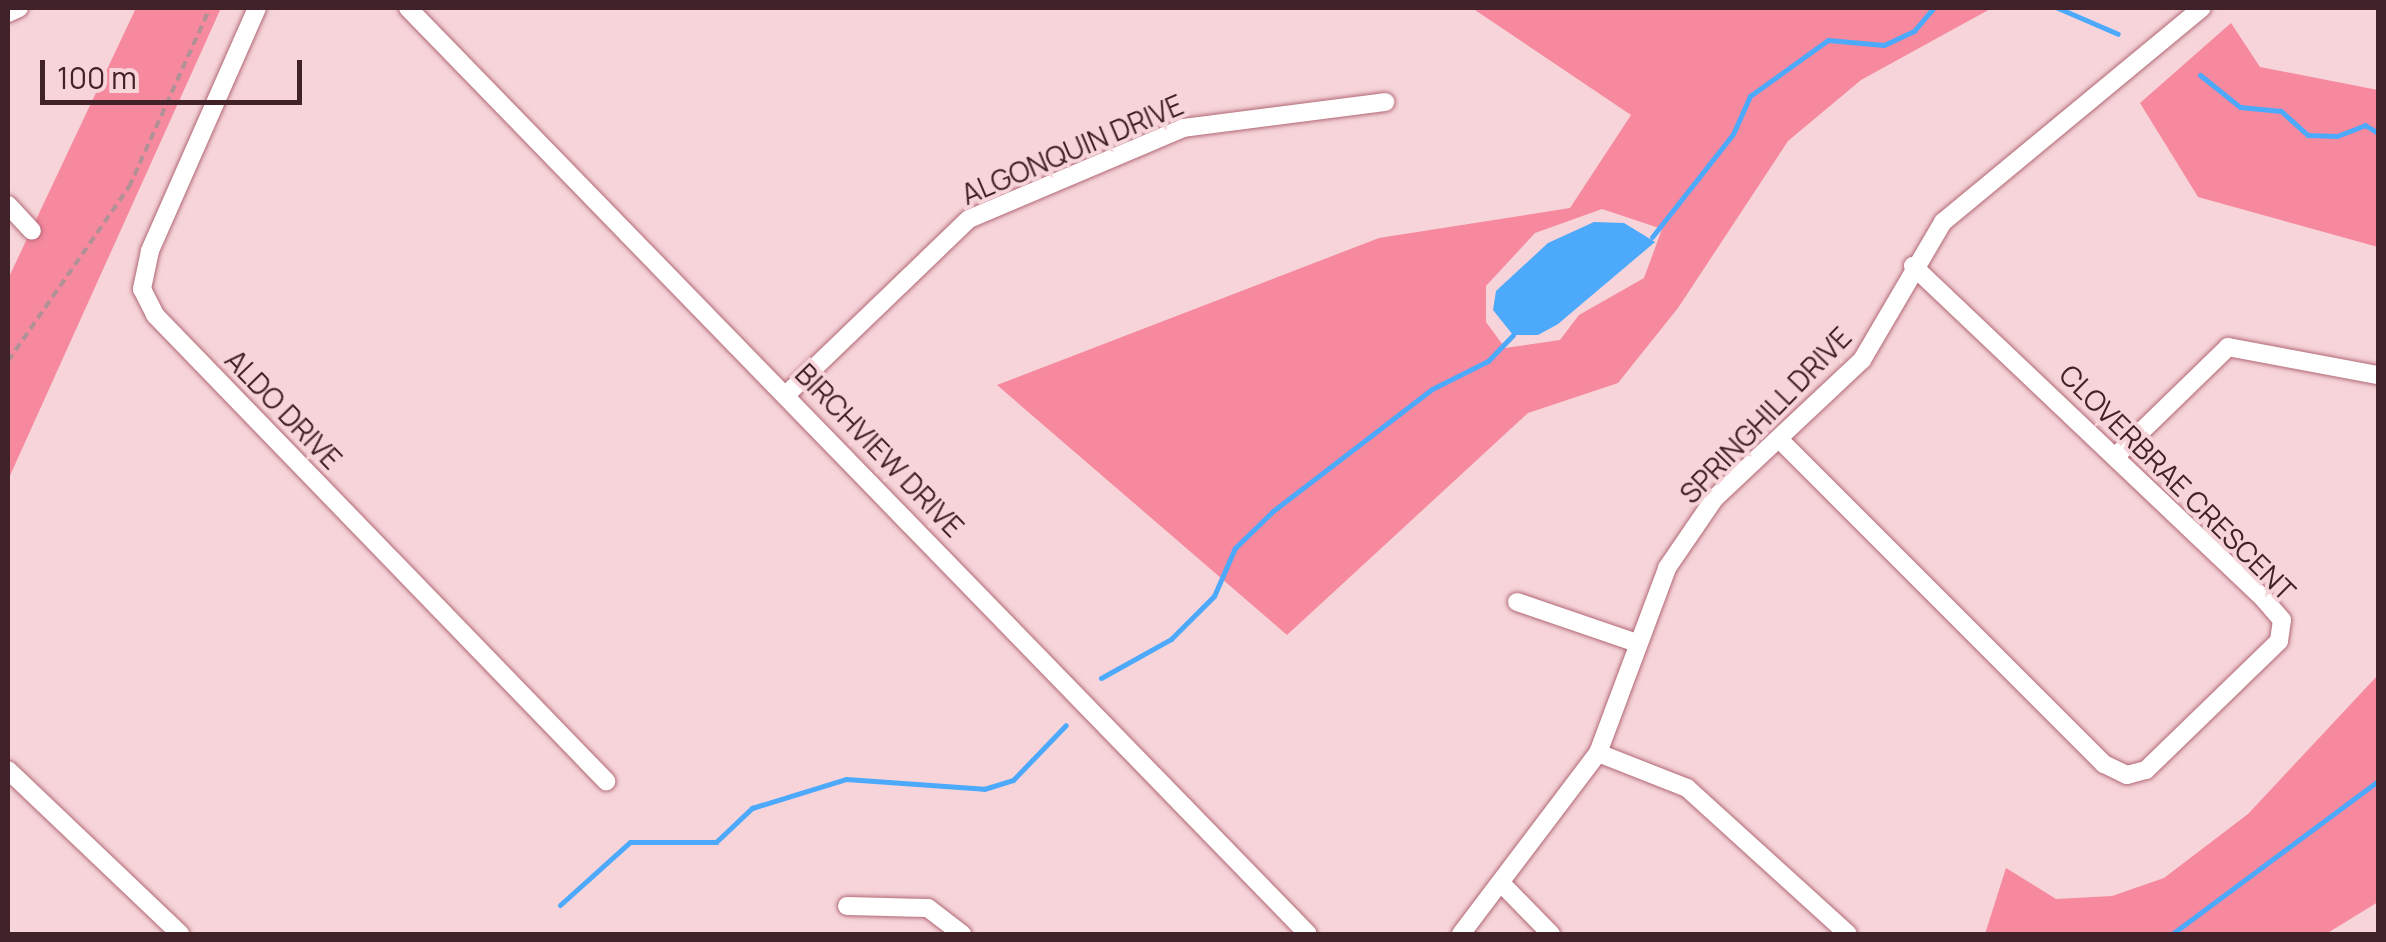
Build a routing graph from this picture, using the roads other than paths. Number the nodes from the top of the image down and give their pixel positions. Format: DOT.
graph roads {
  1 [pos="19,8"];
  2 [pos="257,8"];
  3 [pos="408,8"];
  4 [pos="2202,8"];
  5 [pos="8,13"];
  6 [pos="1385,102"];
  7 [pos="8,206"];
  8 [pos="32,231"];
  9 [pos="1913,266"];
  10 [pos="2378,374"];
  11 [pos="788,394"];
  12 [pos="1779,439"];
  13 [pos="2117,455"];
  14 [pos="1517,602"];
  15 [pos="1637,644"];
  16 [pos="1598,753"];
  17 [pos="8,770"];
  18 [pos="606,781"];
  19 [pos="1502,884"];
  20 [pos="847,906"];
  21 [pos="180,934"];
  22 [pos="962,934"];
  23 [pos="1308,934"];
  24 [pos="1462,934"];
  25 [pos="1550,934"];
  26 [pos="1848,934"];
  1 -- 5 [label="street"];
  2 -- 18 [label="street, ALDO DRIVE"];
  3 -- 11 [label="street, BIRCHVIEW DRIVE"];
  4 -- 9 [label="street, SPRINGHILL DRIVE"];
  6 -- 11 [label="street, ALGONQUIN DRIVE"];
  7 -- 8 [label="street"];
  9 -- 12 [label="street, SPRINGHILL DRIVE"];
  9 -- 13 [label="street, CLOVERBRAE CRESCENT"];
  10 -- 13 [label="street"];
  11 -- 23 [label="street, BIRCHVIEW DRIVE"];
  12 -- 13 [label="street, CLOVERBRAE CRESCENT"];
  12 -- 15 [label="street, SPRINGHILL DRIVE"];
  14 -- 15 [label="street"];
  15 -- 16 [label="street, SPRINGHILL DRIVE"];
  16 -- 19 [label="street, SPRINGHILL DRIVE"];
  16 -- 26 [label="street"];
  17 -- 21 [label="street"];
  19 -- 24 [label="street, SPRINGHILL DRIVE"];
  19 -- 25 [label="street"];
  20 -- 22 [label="street"];
}
